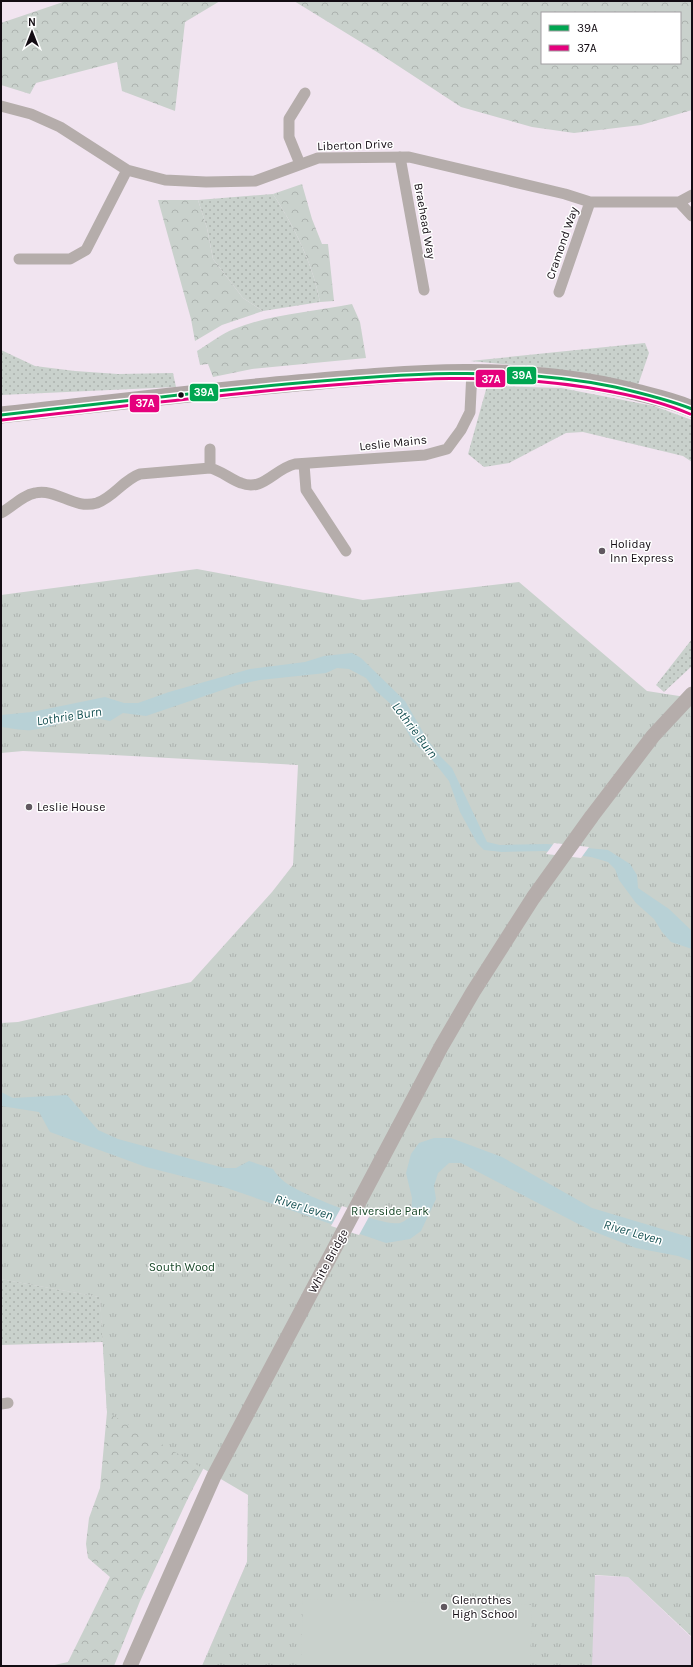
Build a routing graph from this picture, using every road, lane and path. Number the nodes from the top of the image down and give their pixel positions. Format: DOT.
graph roads {
  1 [pos="305,93"];
  2 [pos="1,106"];
  3 [pos="400,157"];
  4 [pos="300,164"];
  5 [pos="128,170"];
  6 [pos="692,195"];
  7 [pos="590,202"];
  8 [pos="679,202"];
  9 [pos="692,216"];
  10 [pos="19,259"];
  11 [pos="424,290"];
  12 [pos="559,292"];
  13 [pos="472,371"];
  14 [pos="692,409"];
  15 [pos="1,415"];
  16 [pos="210,449"];
  17 [pos="304,464"];
  18 [pos="210,468"];
  19 [pos="1,513"];
  20 [pos="346,551"];
  21 [pos="692,694"];
  22 [pos="130,1666"];
  1 -- 4 [label="street"];
  2 -- 5 [label="street, Liberton Drive"];
  3 -- 4 [label="street, Liberton Drive"];
  3 -- 7 [label="street, Liberton Drive"];
  3 -- 11 [label="street, Braehead Way"];
  4 -- 5 [label="street, Liberton Drive"];
  5 -- 10 [label="street"];
  6 -- 8 [label="street, Liberton Drive"];
  7 -- 8 [label="street, Liberton Drive"];
  7 -- 12 [label="street, Cramond Way"];
  8 -- 9 [label="street"];
  13 -- 14 [label="main road"];
  13 -- 15 [label="main road"];
  13 -- 17 [label="street, Leslie Mains"];
  16 -- 18 [label="street"];
  17 -- 18 [label="street, Leslie Mains"];
  17 -- 20 [label="street"];
  18 -- 19 [label="street, Leslie Mains"];
  21 -- 22 [label="main road, White Bridge"];
}
